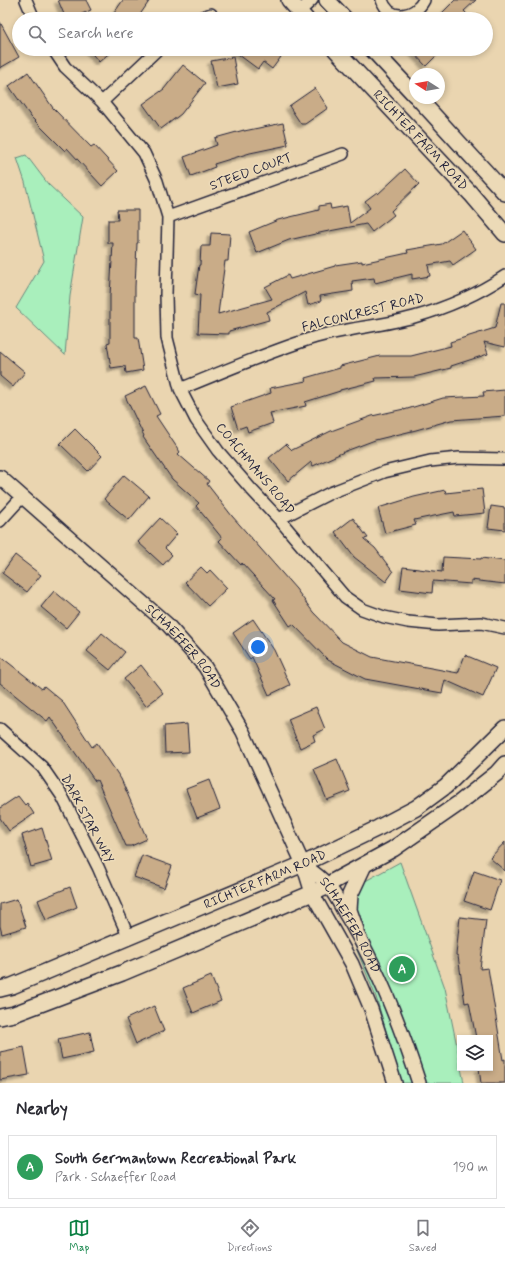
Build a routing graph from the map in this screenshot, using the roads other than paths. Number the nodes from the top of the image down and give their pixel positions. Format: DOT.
graph roads {
  1 [pos="26,0"];
  2 [pos="289,0"];
  3 [pos="312,0"];
  4 [pos="327,0"];
  5 [pos="382,0"];
  6 [pos="424,0"];
  7 [pos="31,12"];
  8 [pos="300,12"];
  9 [pos="305,12"];
  10 [pos="338,12"];
  11 [pos="392,12"];
  12 [pos="415,12"];
  13 [pos="58,56"];
  14 [pos="151,56"];
  15 [pos="341,56"];
  16 [pos="379,56"];
  17 [pos="409,89"];
  18 [pos="102,102"];
  19 [pos="423,104"];
  20 [pos="342,154"];
  21 [pos="505,193"];
  22 [pos="168,217"];
  23 [pos="505,234"];
  24 [pos="505,276"];
  25 [pos="180,389"];
  26 [pos="505,459"];
  27 [pos="0,477"];
  28 [pos="22,497"];
  29 [pos="279,519"];
  30 [pos="0,521"];
  31 [pos="505,628"];
  32 [pos="505,728"];
  33 [pos="0,729"];
  34 [pos="505,764"];
  35 [pos="303,864"];
  36 [pos="364,865"];
  37 [pos="329,886"];
  38 [pos="312,893"];
  39 [pos="356,930"];
  40 [pos="129,938"];
  41 [pos="0,989"];
  42 [pos="0,1017"];
  43 [pos="394,1083"];
  44 [pos="419,1083"];
  1 -- 7 [label="street"];
  2 -- 8 [label="main road"];
  3 -- 9 [label="street"];
  4 -- 10 [label="main road"];
  5 -- 11 [label="street"];
  6 -- 12 [label="street"];
  13 -- 18 [label="street, COACHMANS ROAD"];
  14 -- 18 [label="street"];
  15 -- 23 [label="main road, RICHTER FARM ROAD"];
  16 -- 17 [label="main road, RICHTER FARM ROAD"];
  18 -- 22 [label="street, COACHMANS ROAD"];
  19 -- 21 [label="main road, RICHTER FARM ROAD"];
  20 -- 22 [label="street, STEED COURT"];
  22 -- 25 [label="street, COACHMANS ROAD"];
  24 -- 25 [label="street, FALCONCREST ROAD"];
  25 -- 29 [label="street, COACHMANS ROAD"];
  26 -- 29 [label="street"];
  27 -- 28 [label="street, SCHAEFFER ROAD"];
  28 -- 30 [label="street"];
  28 -- 35 [label="street, SCHAEFFER ROAD"];
  29 -- 31 [label="street, COACHMANS ROAD"];
  32 -- 35 [label="main road, RICHTER FARM ROAD"];
  33 -- 40 [label="street, DARK STAR WAY"];
  34 -- 36 [label="main road"];
  35 -- 37 [label="street, SCHAEFFER ROAD"];
  35 -- 38 [label="street, SCHAEFFER ROAD"];
  35 -- 40 [label="main road, RICHTER FARM ROAD"];
  36 -- 37 [label="main road"];
  36 -- 39 [label="main road"];
  37 -- 38 [label="main road"];
  37 -- 39 [label="street, SCHAEFFER ROAD"];
  38 -- 42 [label="main road"];
  38 -- 43 [label="street, SCHAEFFER ROAD"];
  39 -- 44 [label="street, SCHAEFFER ROAD"];
  40 -- 41 [label="main road, RICHTER FARM ROAD"];
}
